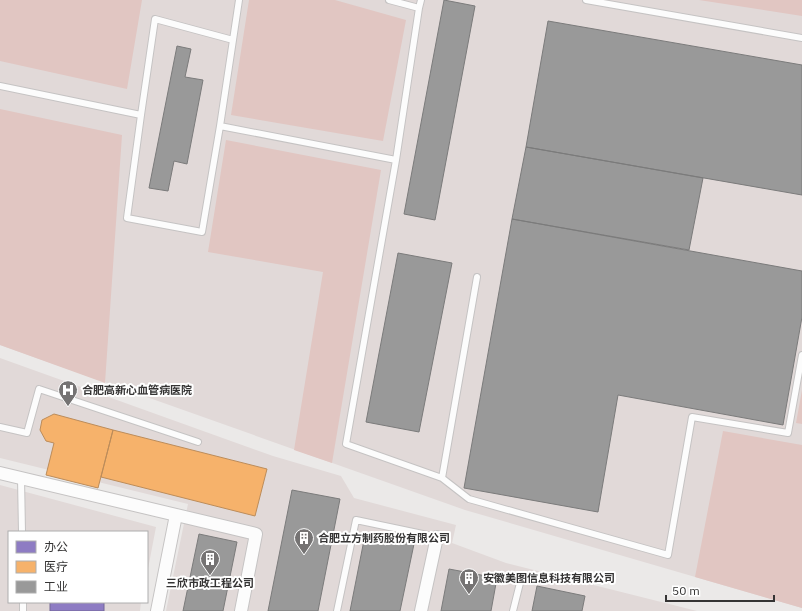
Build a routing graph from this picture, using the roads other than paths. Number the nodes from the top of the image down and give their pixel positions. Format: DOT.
graph roads {
  1 [pos="239,0"];
  2 [pos="389,0"];
  3 [pos="421,0"];
  4 [pos="586,0"];
  5 [pos="419,8"];
  6 [pos="802,38"];
  7 [pos="233,40"];
  8 [pos="0,86"];
  9 [pos="141,115"];
  10 [pos="220,126"];
  11 [pos="396,160"];
  12 [pos="477,278"];
  13 [pos="802,355"];
  14 [pos="0,427"];
  15 [pos="198,442"];
  16 [pos="0,473"];
  17 [pos="21,478"];
  18 [pos="442,478"];
  19 [pos="176,515"];
  20 [pos="22,531"];
  21 [pos="437,537"];
  22 [pos="520,583"];
  23 [pos="157,611"];
  24 [pos="241,611"];
  25 [pos="337,611"];
  26 [pos="421,611"];
  27 [pos="513,611"];
  1 -- 7 [label="lane"];
  2 -- 5 [label="lane"];
  3 -- 5 [label="lane"];
  4 -- 6 [label="lane"];
  5 -- 11 [label="lane"];
  7 -- 9 [label="lane"];
  7 -- 10 [label="lane"];
  8 -- 9 [label="lane"];
  9 -- 10 [label="lane"];
  10 -- 11 [label="lane"];
  11 -- 18 [label="lane"];
  12 -- 18 [label="lane"];
  13 -- 18 [label="lane"];
  14 -- 15 [label="lane"];
  16 -- 17 [label="street"];
  17 -- 19 [label="street"];
  17 -- 20 [label="lane"];
  19 -- 23 [label="street"];
  19 -- 24 [label="street"];
  21 -- 25 [label="lane"];
  21 -- 26 [label="street"];
  22 -- 27 [label="lane"];
}
